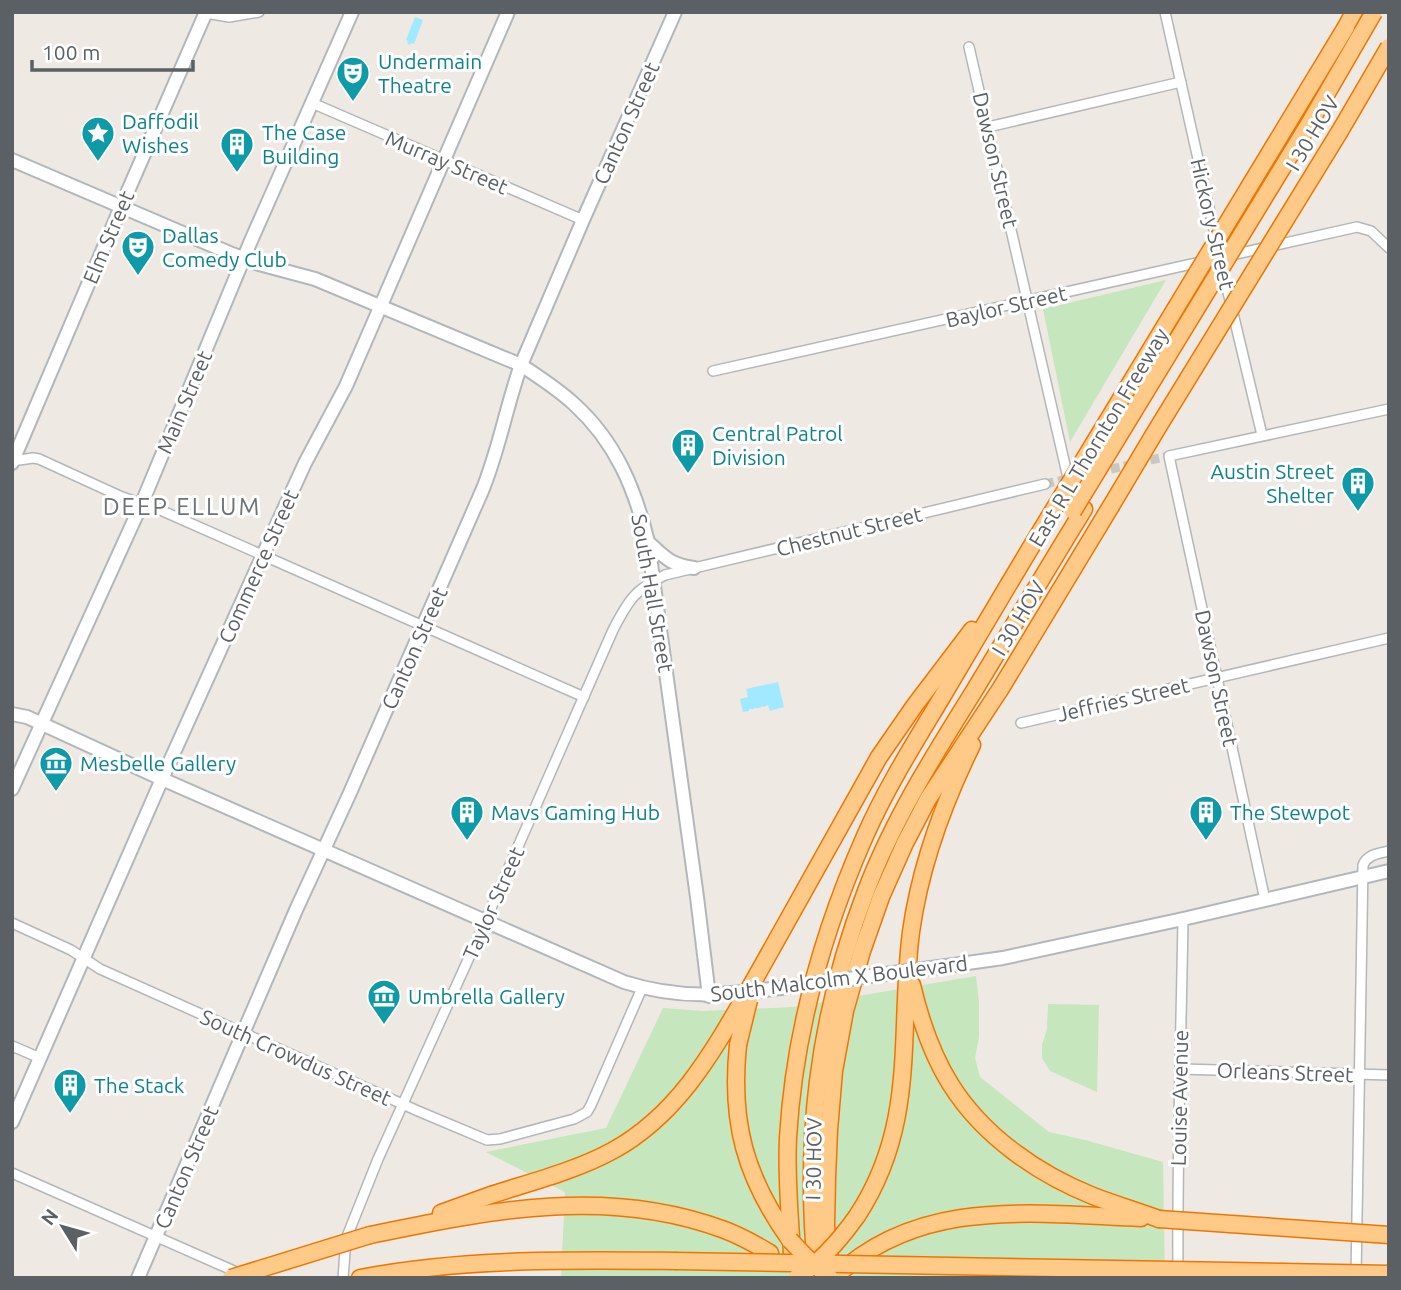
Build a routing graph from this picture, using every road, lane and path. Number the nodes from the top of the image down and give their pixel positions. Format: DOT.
graph roads {
  1 [pos="259,12"];
  2 [pos="352,12"];
  3 [pos="508,12"];
  4 [pos="675,12"];
  5 [pos="1164,12"];
  6 [pos="1374,12"];
  7 [pos="1382,12"];
  8 [pos="206,13"];
  9 [pos="1350,17"];
  10 [pos="969,47"];
  11 [pos="1389,47"];
  12 [pos="1181,82"];
  13 [pos="312,103"];
  14 [pos="988,127"];
  15 [pos="12,160"];
  16 [pos="444,160"];
  17 [pos="121,207"];
  18 [pos="583,220"];
  19 [pos="1389,248"];
  20 [pos="243,258"];
  21 [pos="1221,258"];
  22 [pos="1028,301"];
  23 [pos="381,307"];
  24 [pos="521,365"];
  25 [pos="713,371"];
  26 [pos="1389,409"];
  27 [pos="1262,435"];
  28 [pos="13,462"];
  29 [pos="1068,478"];
  30 [pos="1045,484"];
  31 [pos="142,503"];
  32 [pos="1079,510"];
  33 [pos="648,542"];
  34 [pos="263,555"];
  35 [pos="694,568"];
  36 [pos="1018,569"];
  37 [pos="653,580"];
  38 [pos="423,625"];
  39 [pos="1389,638"];
  40 [pos="1218,678"];
  41 [pos="1002,688"];
  42 [pos="584,696"];
  43 [pos="12,714"];
  44 [pos="1021,723"];
  45 [pos="42,724"];
  46 [pos="162,779"];
  47 [pos="12,789"];
  48 [pos="324,850"];
  49 [pos="1389,851"];
  50 [pos="1389,871"];
  51 [pos="1368,876"];
  52 [pos="1265,900"];
  53 [pos="1183,919"];
  54 [pos="485,921"];
  55 [pos="12,923"];
  56 [pos="83,958"];
  57 [pos="908,969"];
  58 [pos="752,984"];
  59 [pos="642,988"];
  60 [pos="709,996"];
  61 [pos="243,1033"];
  62 [pos="12,1046"];
  63 [pos="40,1058"];
  64 [pos="1181,1069"];
  65 [pos="1360,1074"];
  66 [pos="1389,1075"];
  67 [pos="402,1104"];
  68 [pos="12,1122"];
  69 [pos="12,1173"];
  70 [pos="1159,1219"];
  71 [pos="370,1235"];
  72 [pos="1389,1235"];
  73 [pos="156,1236"];
  74 [pos="345,1249"];
  75 [pos="1389,1274"];
  76 [pos="138,1278"];
  77 [pos="231,1278"];
  78 [pos="343,1278"];
  79 [pos="360,1278"];
  80 [pos="795,1278"];
  81 [pos="806,1278"];
  82 [pos="817,1278"];
  83 [pos="832,1278"];
  84 [pos="1178,1278"];
  85 [pos="1356,1278"];
  1 -- 8 [label="street"];
  2 -- 13 [label="main road, Main Street"];
  3 -- 16 [label="main road, Commerce Street"];
  4 -- 18 [label="main road, Canton Street"];
  5 -- 12 [label="street, Hickory Street"];
  6 -- 32 [label="highway, I 30 HOV, bridge"];
  7 -- 32 [label="highway, I 30 HOV"];
  8 -- 17 [label="main road, Elm Street"];
  9 -- 36 [label="highway, East R L Thornton Freeway, bridge"];
  10 -- 14 [label="street, Dawson Street"];
  11 -- 41 [label="highway, bridge"];
  12 -- 14 [label="street"];
  12 -- 21 [label="street, Hickory Street"];
  13 -- 16 [label="street, Murray Street"];
  13 -- 20 [label="main road, Main Street"];
  14 -- 22 [label="street, Dawson Street"];
  15 -- 17 [label="main road, South Hall Street"];
  16 -- 18 [label="street, Murray Street"];
  16 -- 23 [label="main road, Commerce Street"];
  17 -- 20 [label="main road, South Hall Street"];
  17 -- 28 [label="main road, Elm Street"];
  18 -- 24 [label="main road, Canton Street"];
  19 -- 21 [label="street, Baylor Street"];
  20 -- 23 [label="main road, South Hall Street"];
  20 -- 31 [label="main road, Main Street"];
  21 -- 22 [label="street, Baylor Street"];
  21 -- 27 [label="street, Hickory Street"];
  22 -- 25 [label="street, Baylor Street"];
  22 -- 29 [label="street, Dawson Street"];
  23 -- 24 [label="main road, South Hall Street"];
  23 -- 34 [label="main road, Commerce Street"];
  24 -- 33 [label="main road, South Hall Street"];
  24 -- 38 [label="main road, Canton Street"];
  26 -- 27 [label="street"];
  27 -- 40 [label="street, Dawson Street"];
  28 -- 31 [label="street"];
  30 -- 35 [label="street, Chestnut Street"];
  31 -- 34 [label="street"];
  31 -- 45 [label="main road, Main Street"];
  32 -- 81 [label="highway, I 30 HOV"];
  32 -- 82 [label="highway, I 30 HOV"];
  33 -- 35 [label="main road"];
  33 -- 37 [label="main road, South Hall Street"];
  34 -- 38 [label="street"];
  34 -- 46 [label="main road, Commerce Street"];
  35 -- 37 [label="street, Chestnut Street"];
  36 -- 58 [label="highway"];
  36 -- 80 [label="highway, East R L Thornton Freeway"];
  37 -- 42 [label="street, Taylor Street"];
  37 -- 60 [label="main road, South Hall Street"];
  38 -- 42 [label="street"];
  38 -- 48 [label="main road, Canton Street"];
  39 -- 40 [label="street, Jeffries Street"];
  40 -- 44 [label="street, Jeffries Street"];
  40 -- 52 [label="street, Dawson Street"];
  41 -- 57 [label="highway"];
  41 -- 83 [label="highway"];
  42 -- 54 [label="street, Taylor Street"];
  43 -- 45 [label="main road, South Malcolm X Boulevard"];
  45 -- 46 [label="main road, South Malcolm X Boulevard"];
  45 -- 47 [label="main road, Main Street"];
  46 -- 48 [label="main road, South Malcolm X Boulevard"];
  46 -- 56 [label="main road, Commerce Street"];
  48 -- 54 [label="main road, South Malcolm X Boulevard"];
  48 -- 61 [label="main road, Canton Street"];
  49 -- 51 [label="street"];
  50 -- 51 [label="main road, South Malcolm X Boulevard"];
  51 -- 52 [label="main road, South Malcolm X Boulevard"];
  51 -- 65 [label="street"];
  52 -- 53 [label="main road, South Malcolm X Boulevard"];
  53 -- 60 [label="main road, South Malcolm X Boulevard, bridge"];
  53 -- 64 [label="street, Louise Avenue"];
  54 -- 59 [label="main road, South Malcolm X Boulevard"];
  54 -- 67 [label="street, Taylor Street"];
  55 -- 56 [label="street, South Crowdus Street"];
  56 -- 61 [label="street, South Crowdus Street"];
  56 -- 63 [label="main road, Commerce Street"];
  57 -- 70 [label="highway"];
  57 -- 80 [label="highway, bridge"];
  58 -- 71 [label="highway, bridge"];
  58 -- 83 [label="highway, bridge"];
  59 -- 60 [label="main road, South Malcolm X Boulevard"];
  59 -- 67 [label="street, South Crowdus Street"];
  61 -- 67 [label="street, South Crowdus Street"];
  61 -- 73 [label="main road, Canton Street"];
  62 -- 63 [label="street"];
  63 -- 68 [label="main road, Commerce Street"];
  64 -- 65 [label="street, Orleans Street"];
  64 -- 84 [label="street, Louise Avenue"];
  65 -- 66 [label="street, Orleans Street"];
  65 -- 85 [label="street"];
  67 -- 74 [label="street, Taylor Street"];
  69 -- 73 [label="street"];
  70 -- 72 [label="highway, bridge"];
  70 -- 83 [label="highway, bridge"];
  71 -- 77 [label="highway, bridge"];
  71 -- 81 [label="highway, bridge"];
  73 -- 74 [label="street"];
  73 -- 76 [label="main road, Canton Street"];
  74 -- 78 [label="street, Taylor Street"];
  75 -- 79 [label="highway, bridge"];
}
